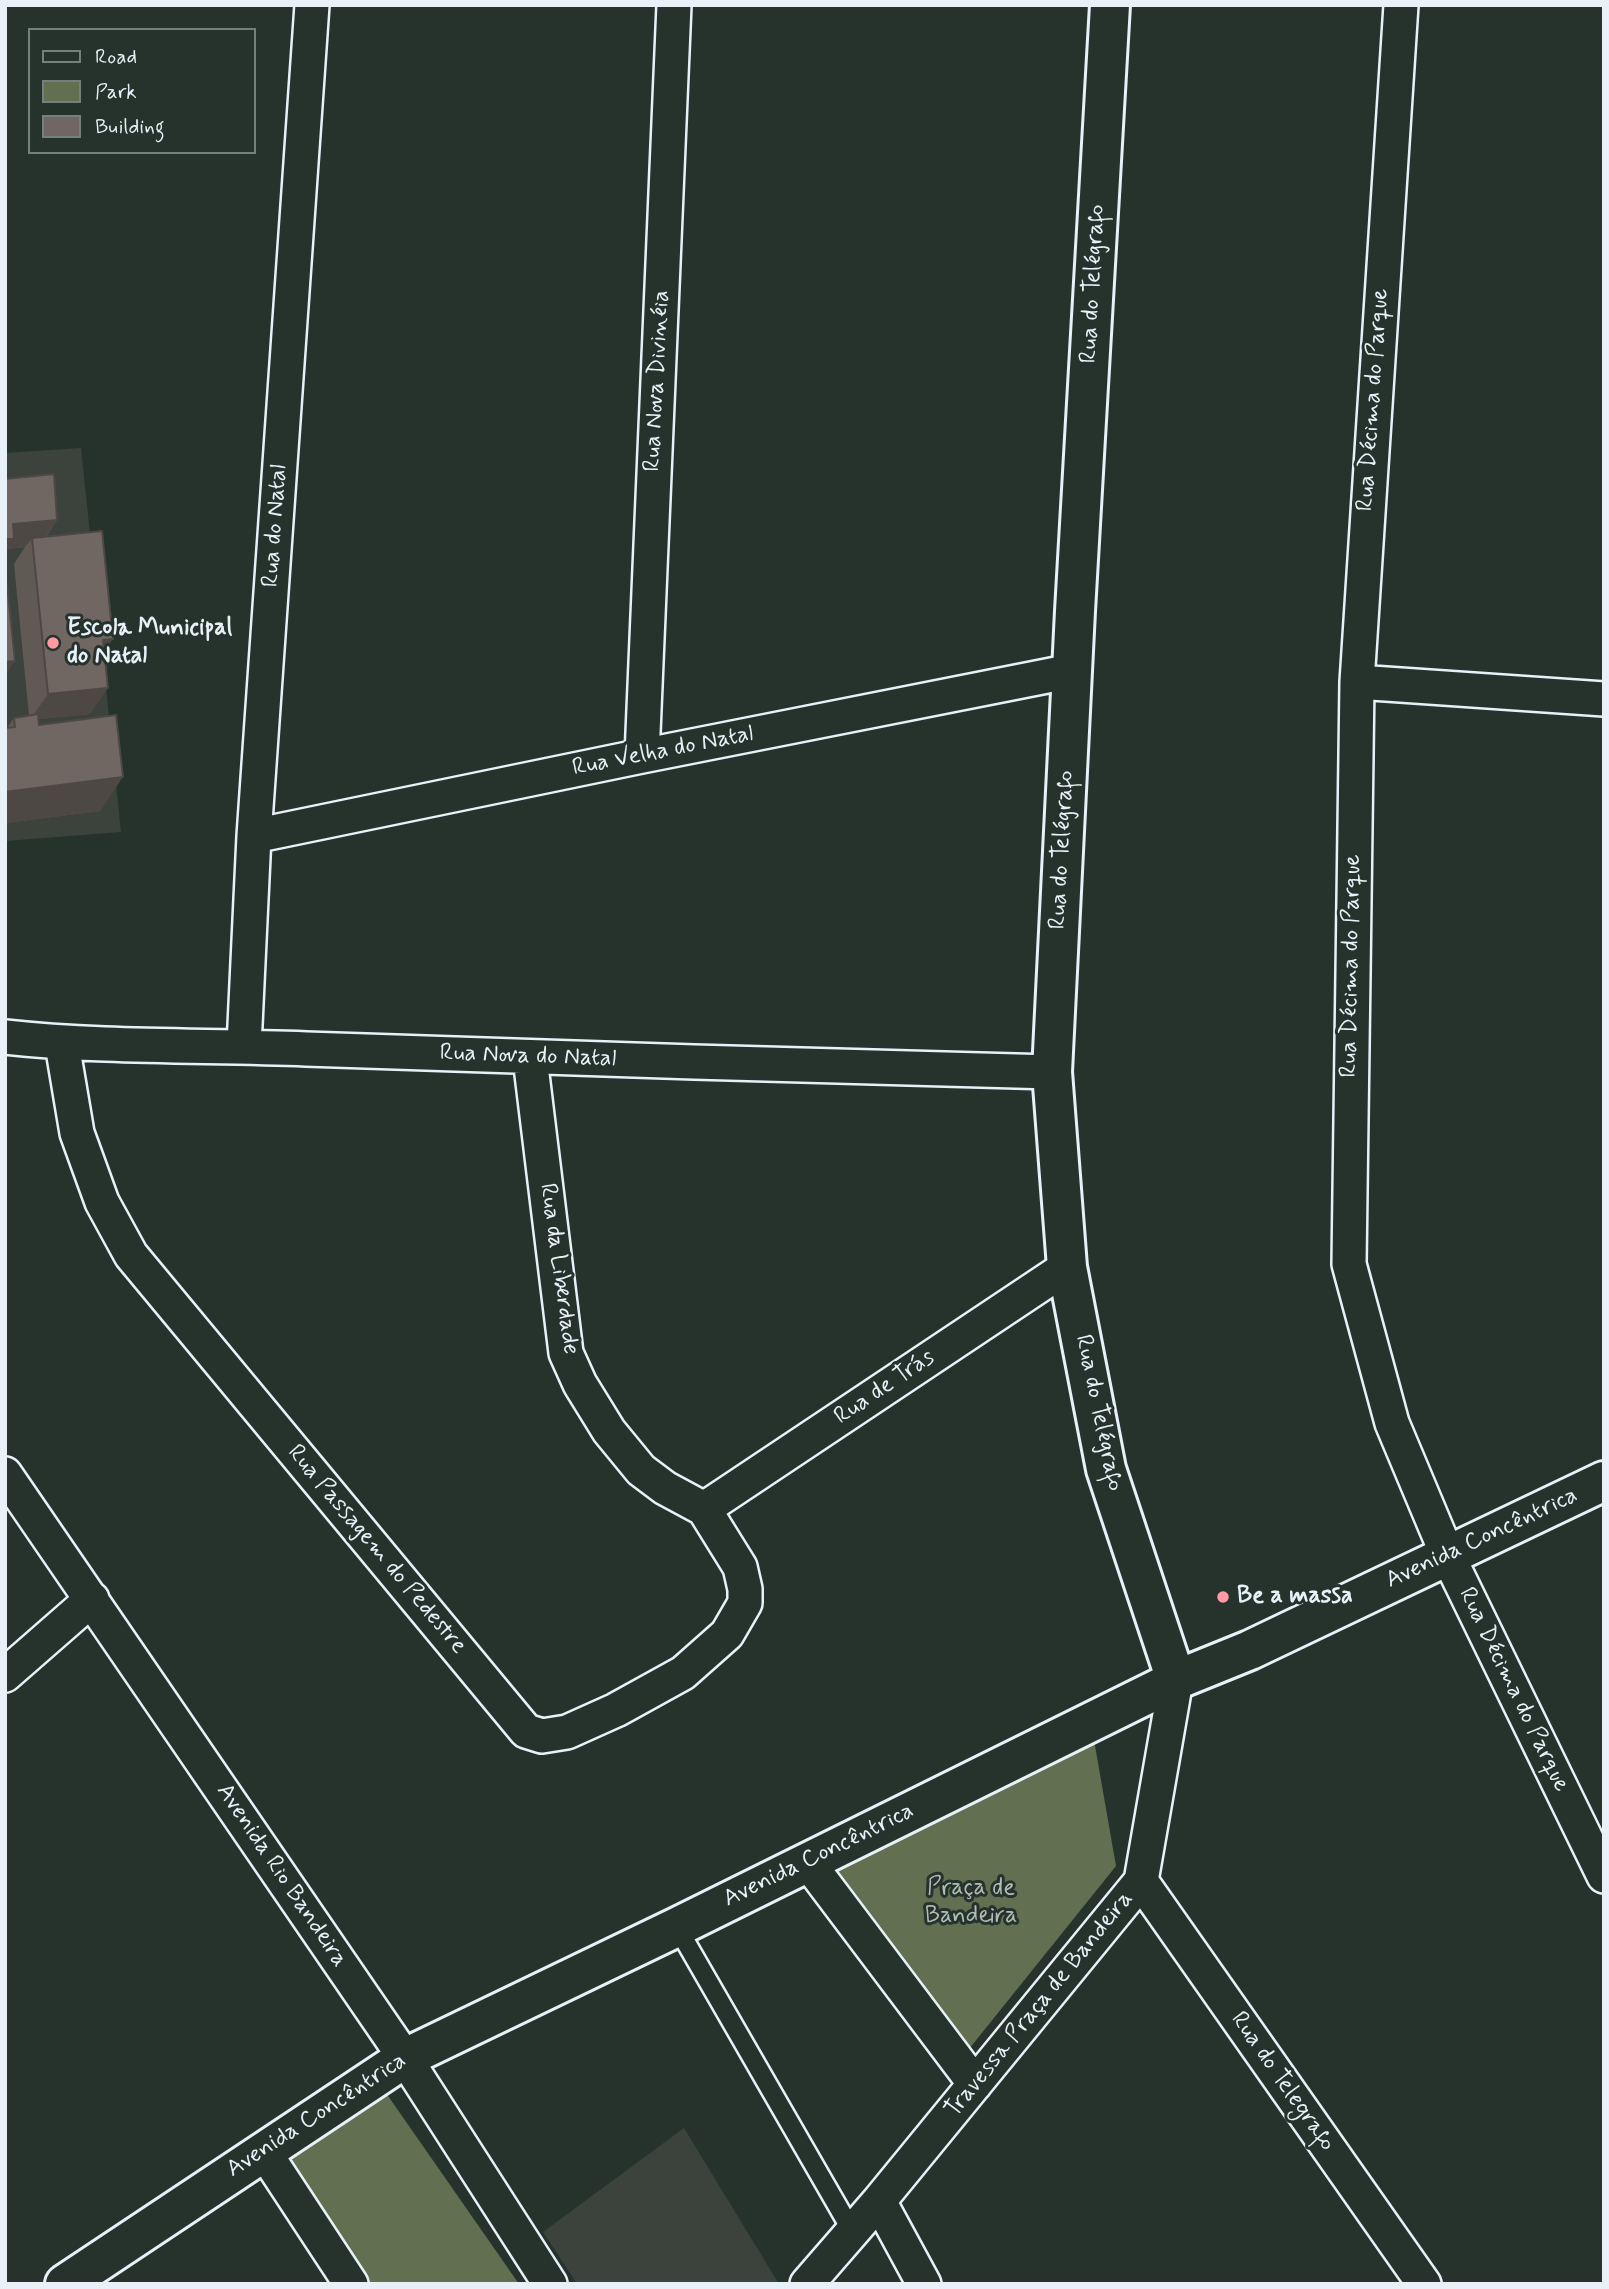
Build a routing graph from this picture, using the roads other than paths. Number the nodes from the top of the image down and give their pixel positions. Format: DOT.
graph roads {
  1 [pos="312,5"];
  2 [pos="674,5"];
  3 [pos="1110,5"];
  4 [pos="1401,5"];
  5 [pos="1072,671"];
  6 [pos="1357,682"];
  7 [pos="1604,699"];
  8 [pos="642,756"];
  9 [pos="254,836"];
  10 [pos="5,1037"];
  11 [pos="62,1044"];
  12 [pos="244,1046"];
  13 [pos="530,1058"];
  14 [pos="1052,1072"];
  15 [pos="1067,1267"];
  16 [pos="5,1474"];
  17 [pos="1604,1481"];
  18 [pos="704,1509"];
  19 [pos="1447,1554"];
  20 [pos="92,1599"];
  21 [pos="5,1675"];
  22 [pos="1176,1680"];
  23 [pos="807,1861"];
  24 [pos="1604,1876"];
  25 [pos="1141,1881"];
  26 [pos="677,1927"];
  27 [pos="405,2057"];
  28 [pos="975,2084"];
  29 [pos="263,2150"];
  30 [pos="879,2201"];
  31 [pos="852,2231"];
  32 [pos="65,2284"];
  33 [pos="351,2284"];
  34 [pos="550,2284"];
  35 [pos="807,2284"];
  36 [pos="925,2284"];
  37 [pos="1424,2284"];
  1 -- 9 [label="street, Rua do Natal"];
  2 -- 8 [label="street, Rua Nova Divinéia"];
  3 -- 5 [label="street, Rua do Telégrafo"];
  4 -- 6 [label="street, Rua Décima do Parque"];
  5 -- 8 [label="street, Rua Velha do Natal"];
  5 -- 14 [label="street, Rua do Telégrafo"];
  6 -- 7 [label="street"];
  6 -- 19 [label="street, Rua Décima do Parque"];
  8 -- 9 [label="street, Rua Velha do Natal"];
  9 -- 12 [label="street, Rua do Natal"];
  10 -- 11 [label="street, Rua Nova do Natal"];
  11 -- 12 [label="street, Rua Nova do Natal"];
  11 -- 18 [label="street, Rua Passagem do Pedestre"];
  12 -- 13 [label="street, Rua Nova do Natal"];
  13 -- 14 [label="street, Rua Nova do Natal"];
  13 -- 18 [label="street, Rua da Liberdade"];
  14 -- 15 [label="street, Rua do Telégrafo"];
  15 -- 18 [label="street, Rua de Trás"];
  15 -- 22 [label="street, Rua do Telégrafo"];
  16 -- 20 [label="street, Avenida Rio Bandeira"];
  17 -- 19 [label="street, Avenida Concêntrica"];
  19 -- 22 [label="street, Avenida Concêntrica"];
  19 -- 24 [label="street, Rua Décima do Parque"];
  20 -- 21 [label="street"];
  20 -- 27 [label="street, Avenida Rio Bandeira"];
  22 -- 23 [label="street, Avenida Concêntrica"];
  22 -- 25 [label="street, Travessa Praça de Bandeira"];
  23 -- 26 [label="street, Avenida Concêntrica"];
  23 -- 28 [label="street"];
  25 -- 28 [label="street, Travessa Praça de Bandeira"];
  25 -- 37 [label="street, Rua do Telegrafo"];
  26 -- 27 [label="street, Avenida Concêntrica"];
  26 -- 31 [label="lane"];
  27 -- 29 [label="street, Avenida Concêntrica"];
  27 -- 34 [label="street, Avenida Rio Bandeira"];
  28 -- 30 [label="street, Travessa Praça de Bandeira"];
  29 -- 32 [label="street, Avenida Concêntrica"];
  29 -- 33 [label="street"];
  30 -- 31 [label="street, Travessa Praça de Bandeira"];
  30 -- 36 [label="street"];
  31 -- 35 [label="street, Travessa Praça de Bandeira"];
}
